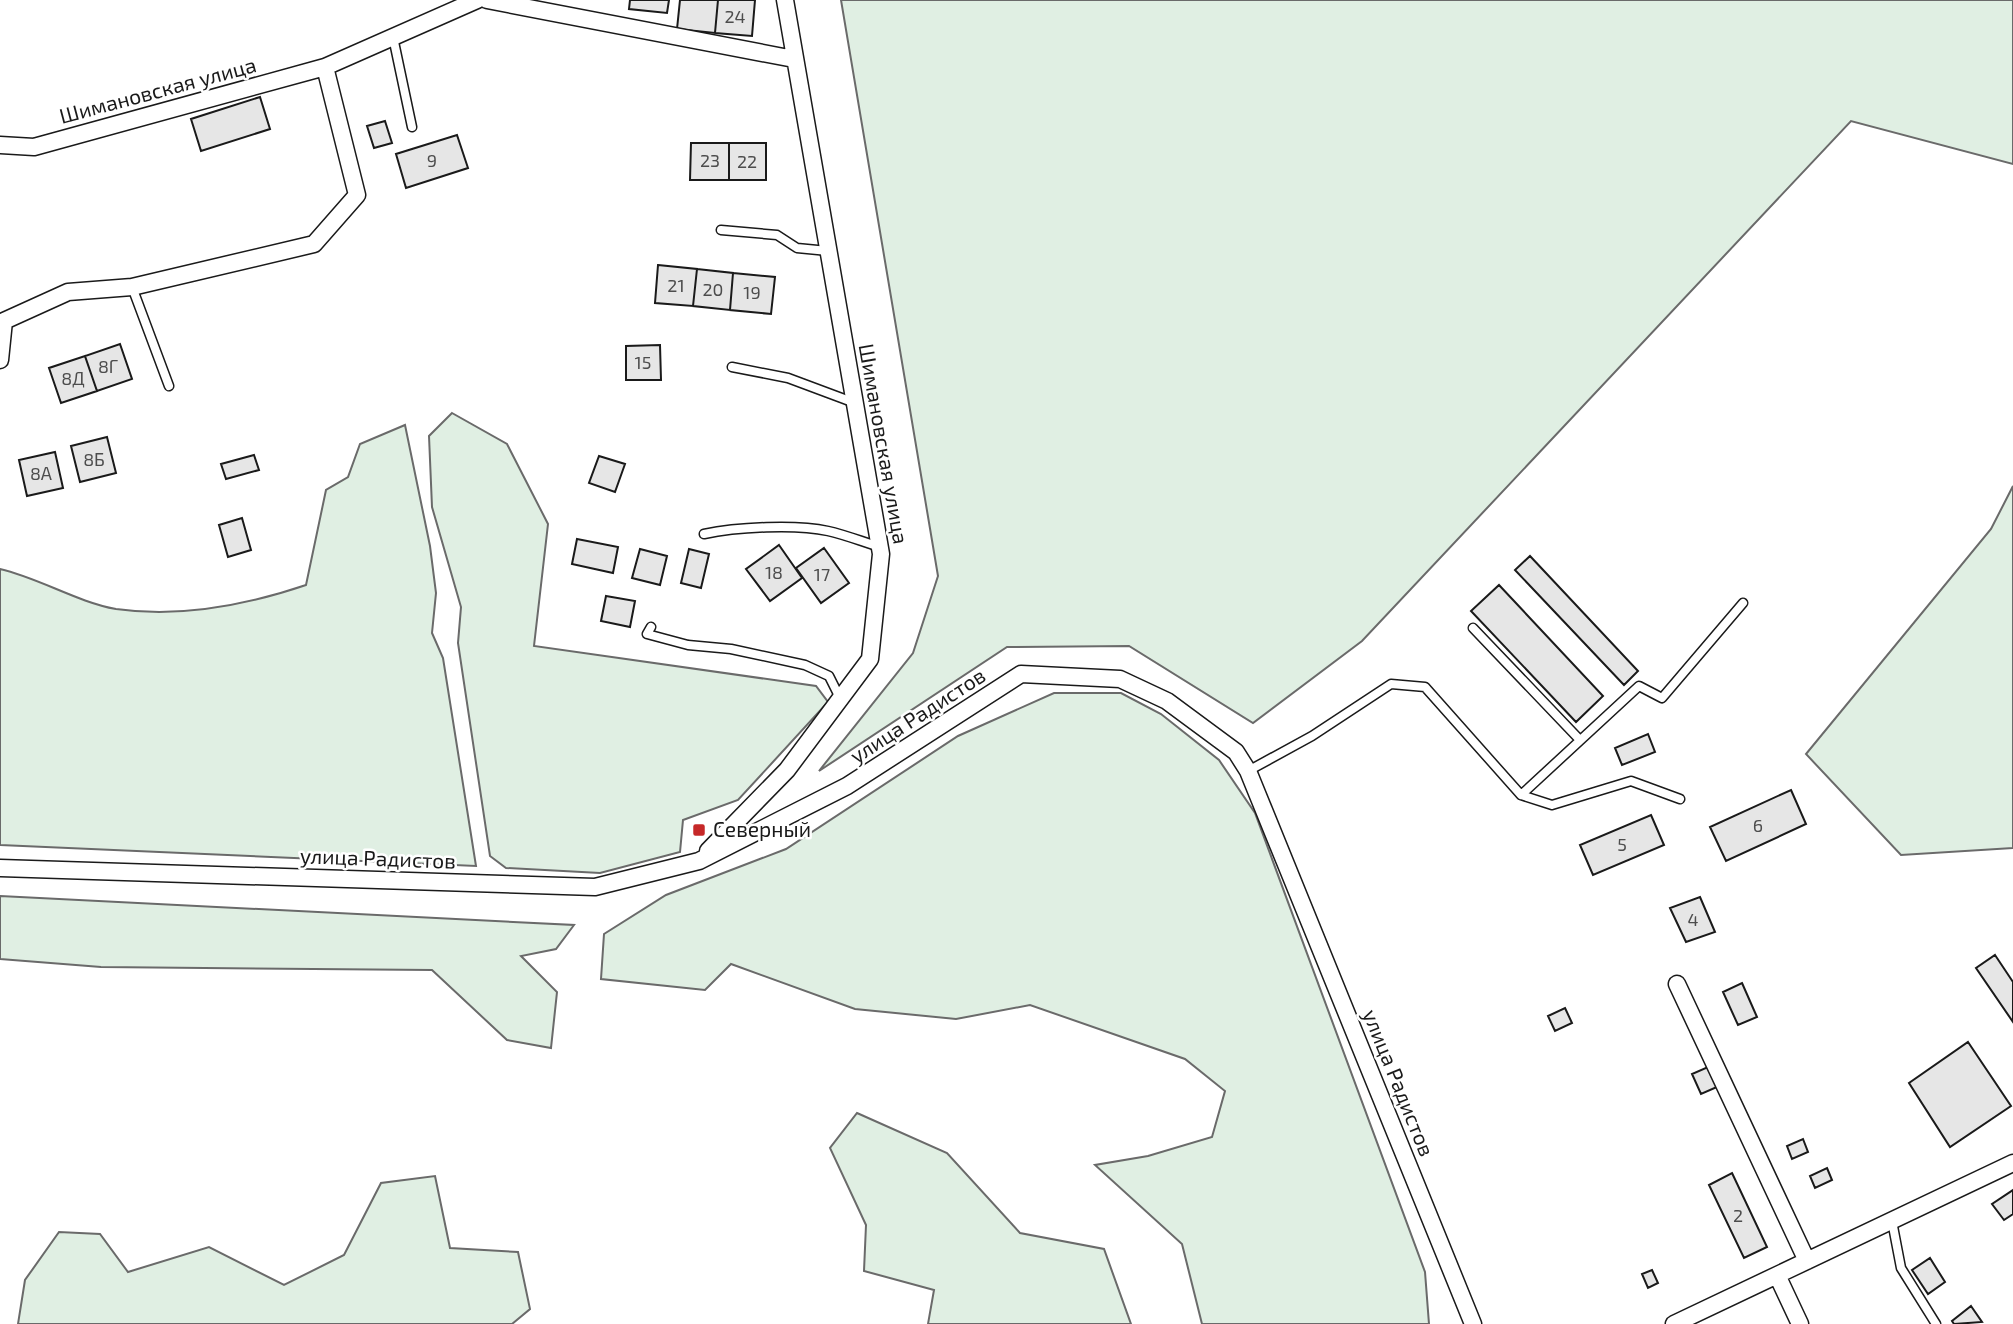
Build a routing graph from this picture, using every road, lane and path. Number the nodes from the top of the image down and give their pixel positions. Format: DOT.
graph roads {
  1 [pos="477,0"];
  2 [pos="488,0"];
  3 [pos="785,0"];
  4 [pos="393,37"];
  5 [pos="794,59"];
  6 [pos="325,67"];
  7 [pos="412,127"];
  8 [pos="0,145"];
  9 [pos="721,230"];
  10 [pos="828,251"];
  11 [pos="132,287"];
  12 [pos="0,360"];
  13 [pos="732,367"];
  14 [pos="169,387"];
  15 [pos="855,403"];
  16 [pos="704,534"];
  17 [pos="880,547"];
  18 [pos="1743,603"];
  19 [pos="651,627"];
  20 [pos="1473,628"];
  21 [pos="841,701"];
  22 [pos="1579,739"];
  23 [pos="1248,771"];
  24 [pos="1521,795"];
  25 [pos="1680,799"];
  26 [pos="699,861"];
  27 [pos="0,868"];
  28 [pos="1677,984"];
  29 [pos="2013,1163"];
  30 [pos="1892,1221"];
  31 [pos="1807,1261"];
  32 [pos="1777,1275"];
  33 [pos="1473,1324"];
  34 [pos="1674,1324"];
  35 [pos="1800,1324"];
  36 [pos="1936,1324"];
  1 -- 4 [label="street, Шимановская улица"];
  2 -- 5 [label="street"];
  3 -- 5 [label="street, Шимановская улица"];
  4 -- 6 [label="street, Шимановская улица"];
  4 -- 7 [label="lane"];
  5 -- 10 [label="street, Шимановская улица"];
  6 -- 8 [label="street, Шимановская улица"];
  6 -- 11 [label="street"];
  9 -- 10 [label="lane"];
  10 -- 15 [label="street, Шимановская улица"];
  11 -- 12 [label="street"];
  11 -- 14 [label="lane"];
  13 -- 15 [label="lane"];
  15 -- 17 [label="street, Шимановская улица"];
  16 -- 17 [label="lane"];
  17 -- 21 [label="street, Шимановская улица"];
  18 -- 22 [label="lane"];
  19 -- 21 [label="lane"];
  20 -- 22 [label="lane"];
  21 -- 26 [label="street, Шимановская улица"];
  22 -- 24 [label="lane"];
  23 -- 24 [label="lane"];
  23 -- 26 [label="street, улица Радистов"];
  23 -- 33 [label="street, улица Радистов"];
  24 -- 25 [label="lane"];
  26 -- 27 [label="street, улица Радистов"];
  28 -- 31 [label="street"];
  29 -- 30 [label="street"];
  30 -- 31 [label="street"];
  30 -- 36 [label="lane"];
  31 -- 32 [label="street"];
  32 -- 34 [label="street"];
  32 -- 35 [label="street"];
}
